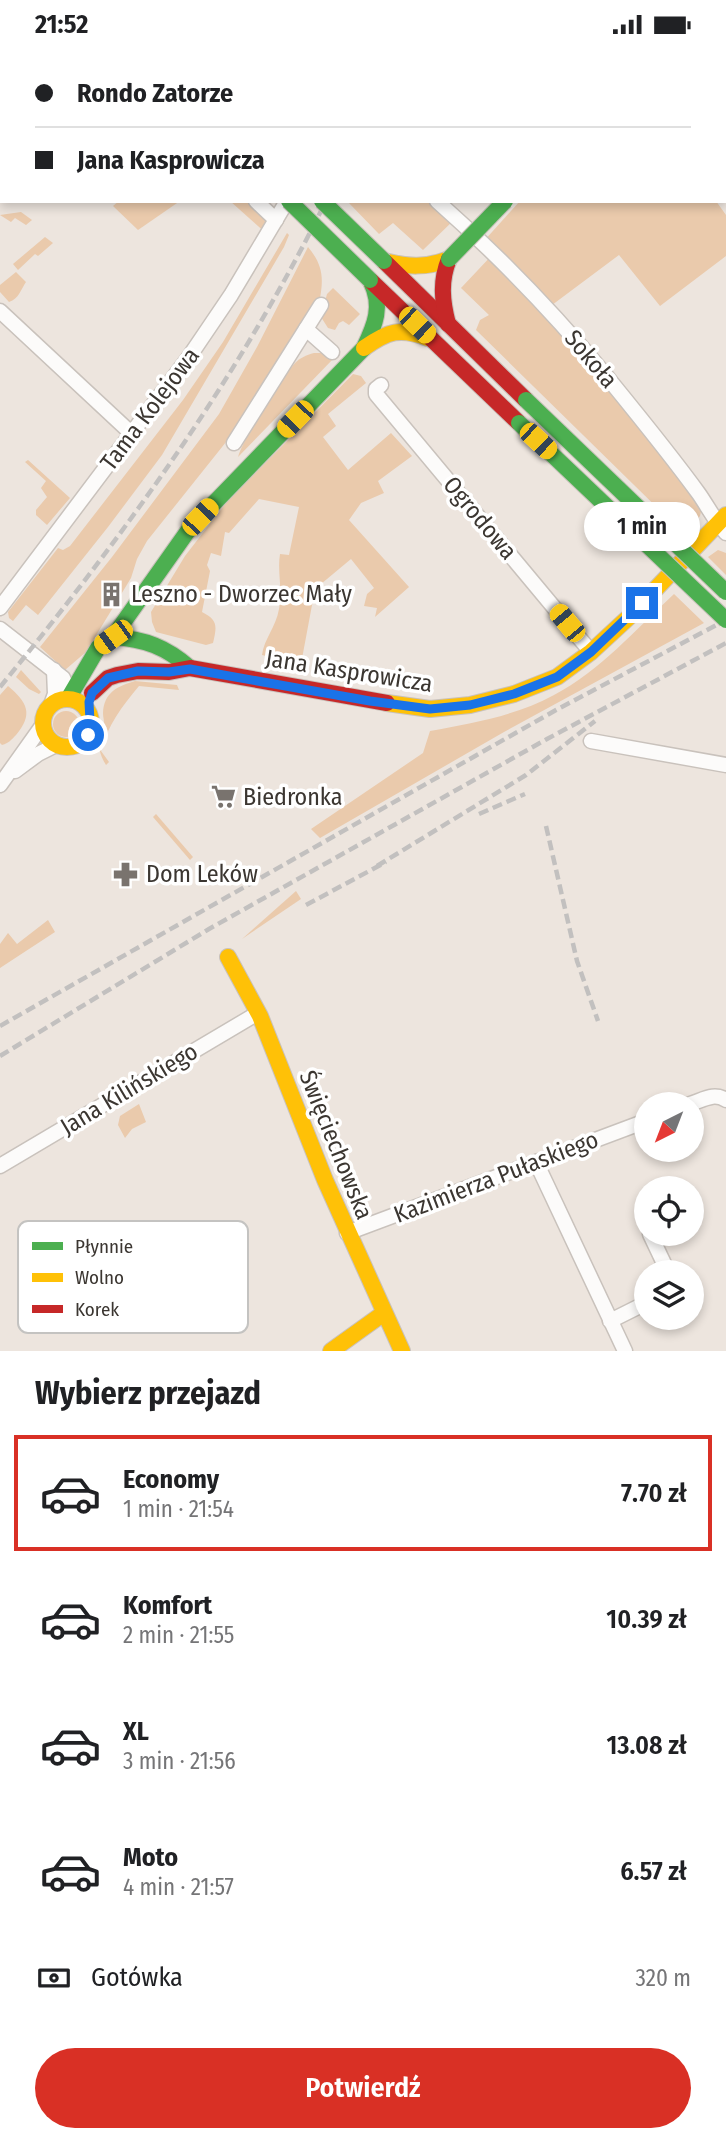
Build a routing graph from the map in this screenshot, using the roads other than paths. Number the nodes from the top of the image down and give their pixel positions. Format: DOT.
graph roads {
  1 [pos="258,203"];
  2 [pos="287,203"];
  3 [pos="290,203"];
  4 [pos="324,203"];
  5 [pos="439,203"];
  6 [pos="503,203"];
  7 [pos="276,220"];
  8 [pos="449,259"];
  9 [pos="384,261"];
  10 [pos="370,280"];
  11 [pos="321,305"];
  12 [pos="0,311"];
  13 [pos="449,324"];
  14 [pos="306,329"];
  15 [pos="433,341"];
  16 [pos="364,348"];
  17 [pos="332,352"];
  18 [pos="381,385"];
  19 [pos="131,434"];
  20 [pos="234,443"];
  21 [pos="723,524"];
  22 [pos="726,592"];
  23 [pos="137,601"];
  24 [pos="0,608"];
  25 [pos="726,620"];
  26 [pos="0,629"];
  27 [pos="144,640"];
  28 [pos="119,649"];
  29 [pos="591,652"];
  30 [pos="190,669"];
  31 [pos="54,670"];
  32 [pos="138,671"];
  33 [pos="92,693"];
  34 [pos="68,699"];
  35 [pos="51,705"];
  36 [pos="88,713"];
  37 [pos="42,726"];
  38 [pos="591,741"];
  39 [pos="56,745"];
  40 [pos="726,765"];
  41 [pos="4,781"];
  42 [pos="228,957"];
  43 [pos="258,1013"];
  44 [pos="704,1099"];
  45 [pos="725,1100"];
  46 [pos="634,1125"];
  47 [pos="536,1162"];
  48 [pos="0,1166"];
  49 [pos="347,1233"];
  50 [pos="634,1309"];
  51 [pos="384,1313"];
  52 [pos="610,1321"];
  53 [pos="331,1351"];
  54 [pos="402,1351"];
  55 [pos="625,1351"];
  1 -- 7 [label="street"];
  2 -- 7 [label="street, Tama Kolejowa"];
  3 -- 10 [label="street, bridge"];
  4 -- 9 [label="street, bridge"];
  5 -- 21 [label="street, Sokoła"];
  6 -- 8 [label="street, bridge"];
  7 -- 19 [label="street, Tama Kolejowa"];
  8 -- 9 [label="street"];
  8 -- 13 [label="street"];
  9 -- 13 [label="street"];
  10 -- 15 [label="street"];
  10 -- 16 [label="street"];
  11 -- 14 [label="street"];
  12 -- 19 [label="street"];
  13 -- 22 [label="street, bridge"];
  14 -- 17 [label="street"];
  14 -- 20 [label="street"];
  15 -- 16 [label="street"];
  15 -- 25 [label="street, bridge"];
  16 -- 23 [label="street"];
  18 -- 29 [label="street, Ogrodowa"];
  19 -- 24 [label="street, Tama Kolejowa"];
  21 -- 29 [label="street, Jana Kasprowicza"];
  23 -- 27 [label="street"];
  23 -- 28 [label="street"];
  26 -- 31 [label="street"];
  27 -- 28 [label="street, Jana Kasprowicza"];
  27 -- 30 [label="street, Jana Kasprowicza"];
  28 -- 32 [label="street"];
  28 -- 33 [label="street"];
  28 -- 34 [label="street"];
  29 -- 30 [label="street, Jana Kasprowicza"];
  30 -- 32 [label="street, Jana Kasprowicza"];
  31 -- 34 [label="street"];
  31 -- 35 [label="street"];
  32 -- 33 [label="street, Jana Kasprowicza"];
  33 -- 36 [label="street"];
  34 -- 35 [label="street"];
  34 -- 36 [label="street"];
  35 -- 37 [label="street"];
  36 -- 39 [label="street"];
  37 -- 39 [label="street"];
  37 -- 41 [label="street"];
  38 -- 40 [label="street"];
  39 -- 41 [label="street"];
  42 -- 43 [label="street, Święciechowska"];
  43 -- 48 [label="street, Jana Kilińskiego"];
  43 -- 49 [label="street, Święciechowska"];
  44 -- 45 [label="street"];
  46 -- 47 [label="street, Kazimierza Pułaskiego"];
  47 -- 49 [label="street, Kazimierza Pułaskiego"];
  47 -- 52 [label="street"];
  49 -- 51 [label="street, Święciechowska"];
  50 -- 52 [label="street"];
  51 -- 53 [label="street"];
  51 -- 54 [label="street, Święciechowska"];
  52 -- 55 [label="street"];
}
